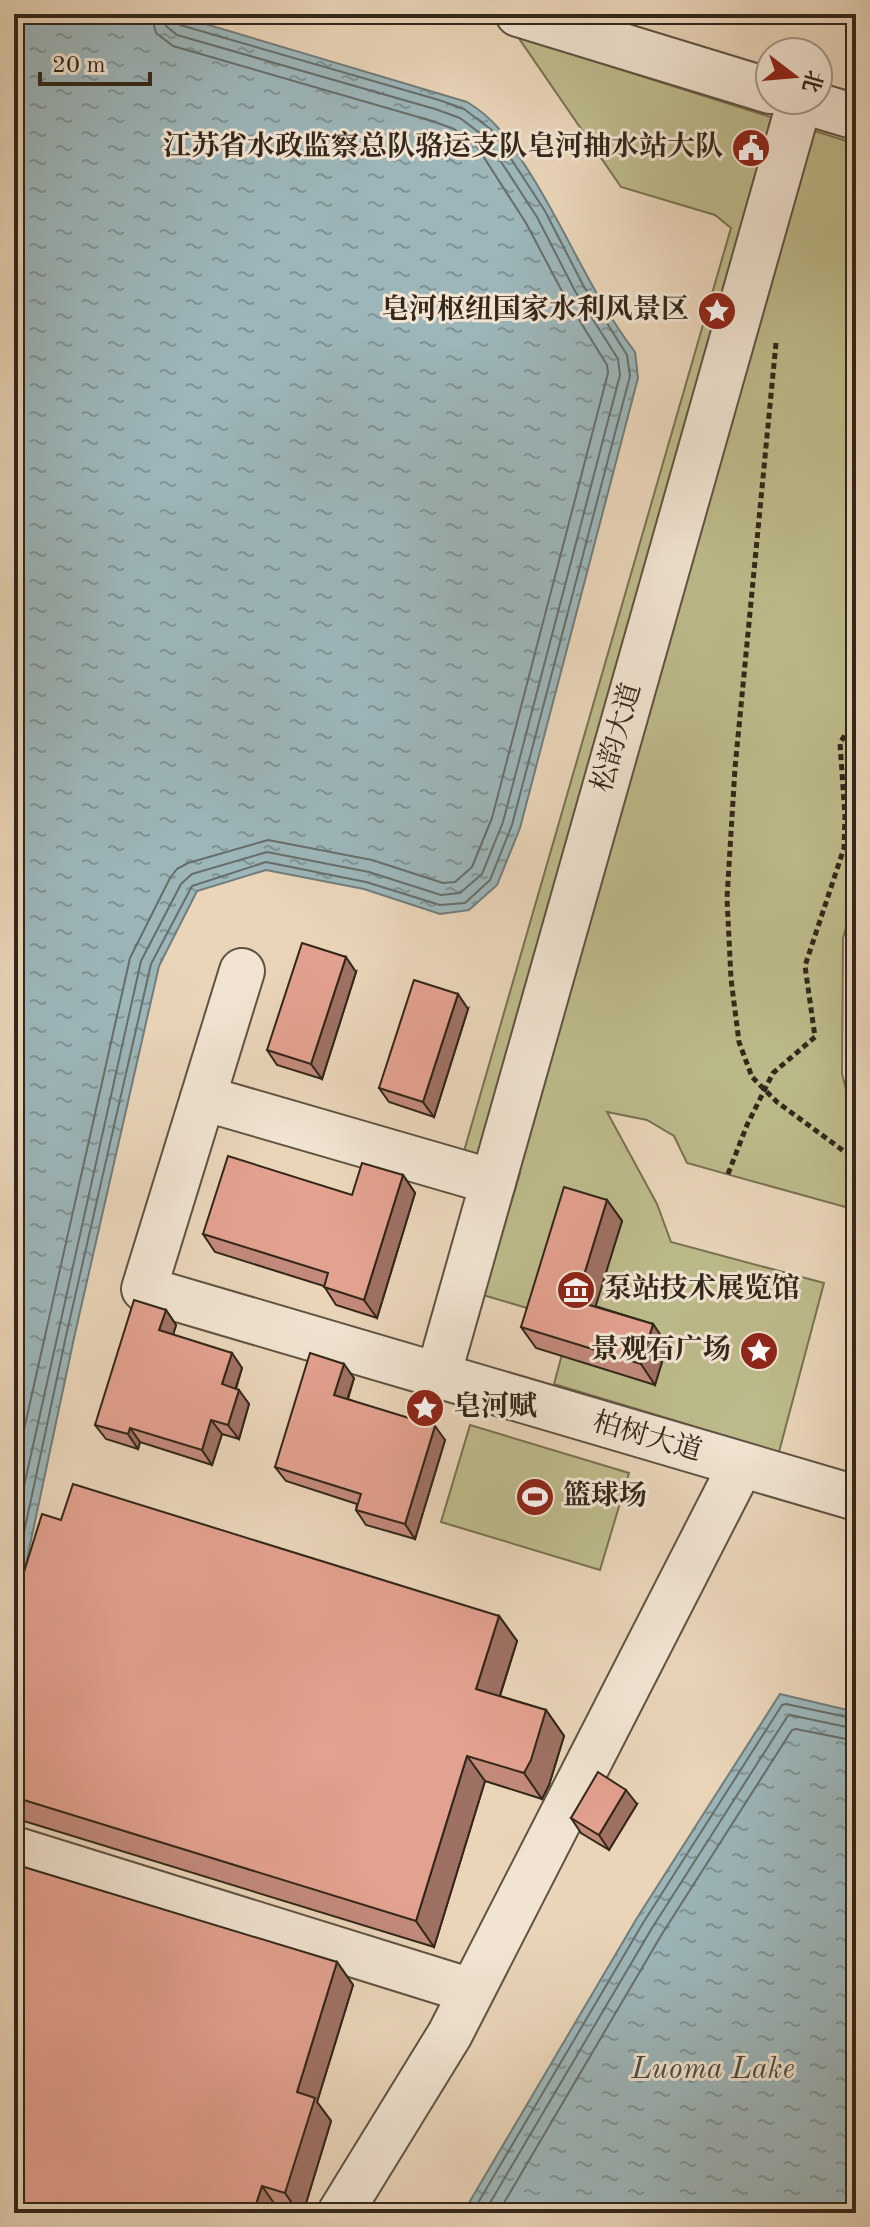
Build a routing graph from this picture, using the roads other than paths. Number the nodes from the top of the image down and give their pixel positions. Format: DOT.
graph roads {
  1 [pos="518,14"];
  2 [pos="754,86"];
  3 [pos="834,110"];
  4 [pos="795,116"];
  5 [pos="856,117"];
  6 [pos="242,971"];
  7 [pos="203,1098"];
  8 [pos="493,1182"];
  9 [pos="438,1376"];
  10 [pos="741,1465"];
  11 [pos="856,1498"];
  12 [pos="14,1849"];
  13 [pos="471,1991"];
  14 [pos="340,2213"];
  1 -- 2 [label="street"];
  3 -- 5 [label="street"];
  4 -- 8 [label="street, 松韵大道"];
  6 -- 7 [label="street"];
  7 -- 8 [label="street"];
  7 -- 9 [label="street, 柏树大道"];
  8 -- 9 [label="street, 松韵大道"];
  9 -- 10 [label="street, 柏树大道"];
  10 -- 11 [label="street, 柏树大道"];
  10 -- 13 [label="street"];
  12 -- 13 [label="street"];
  13 -- 14 [label="street"];
}
